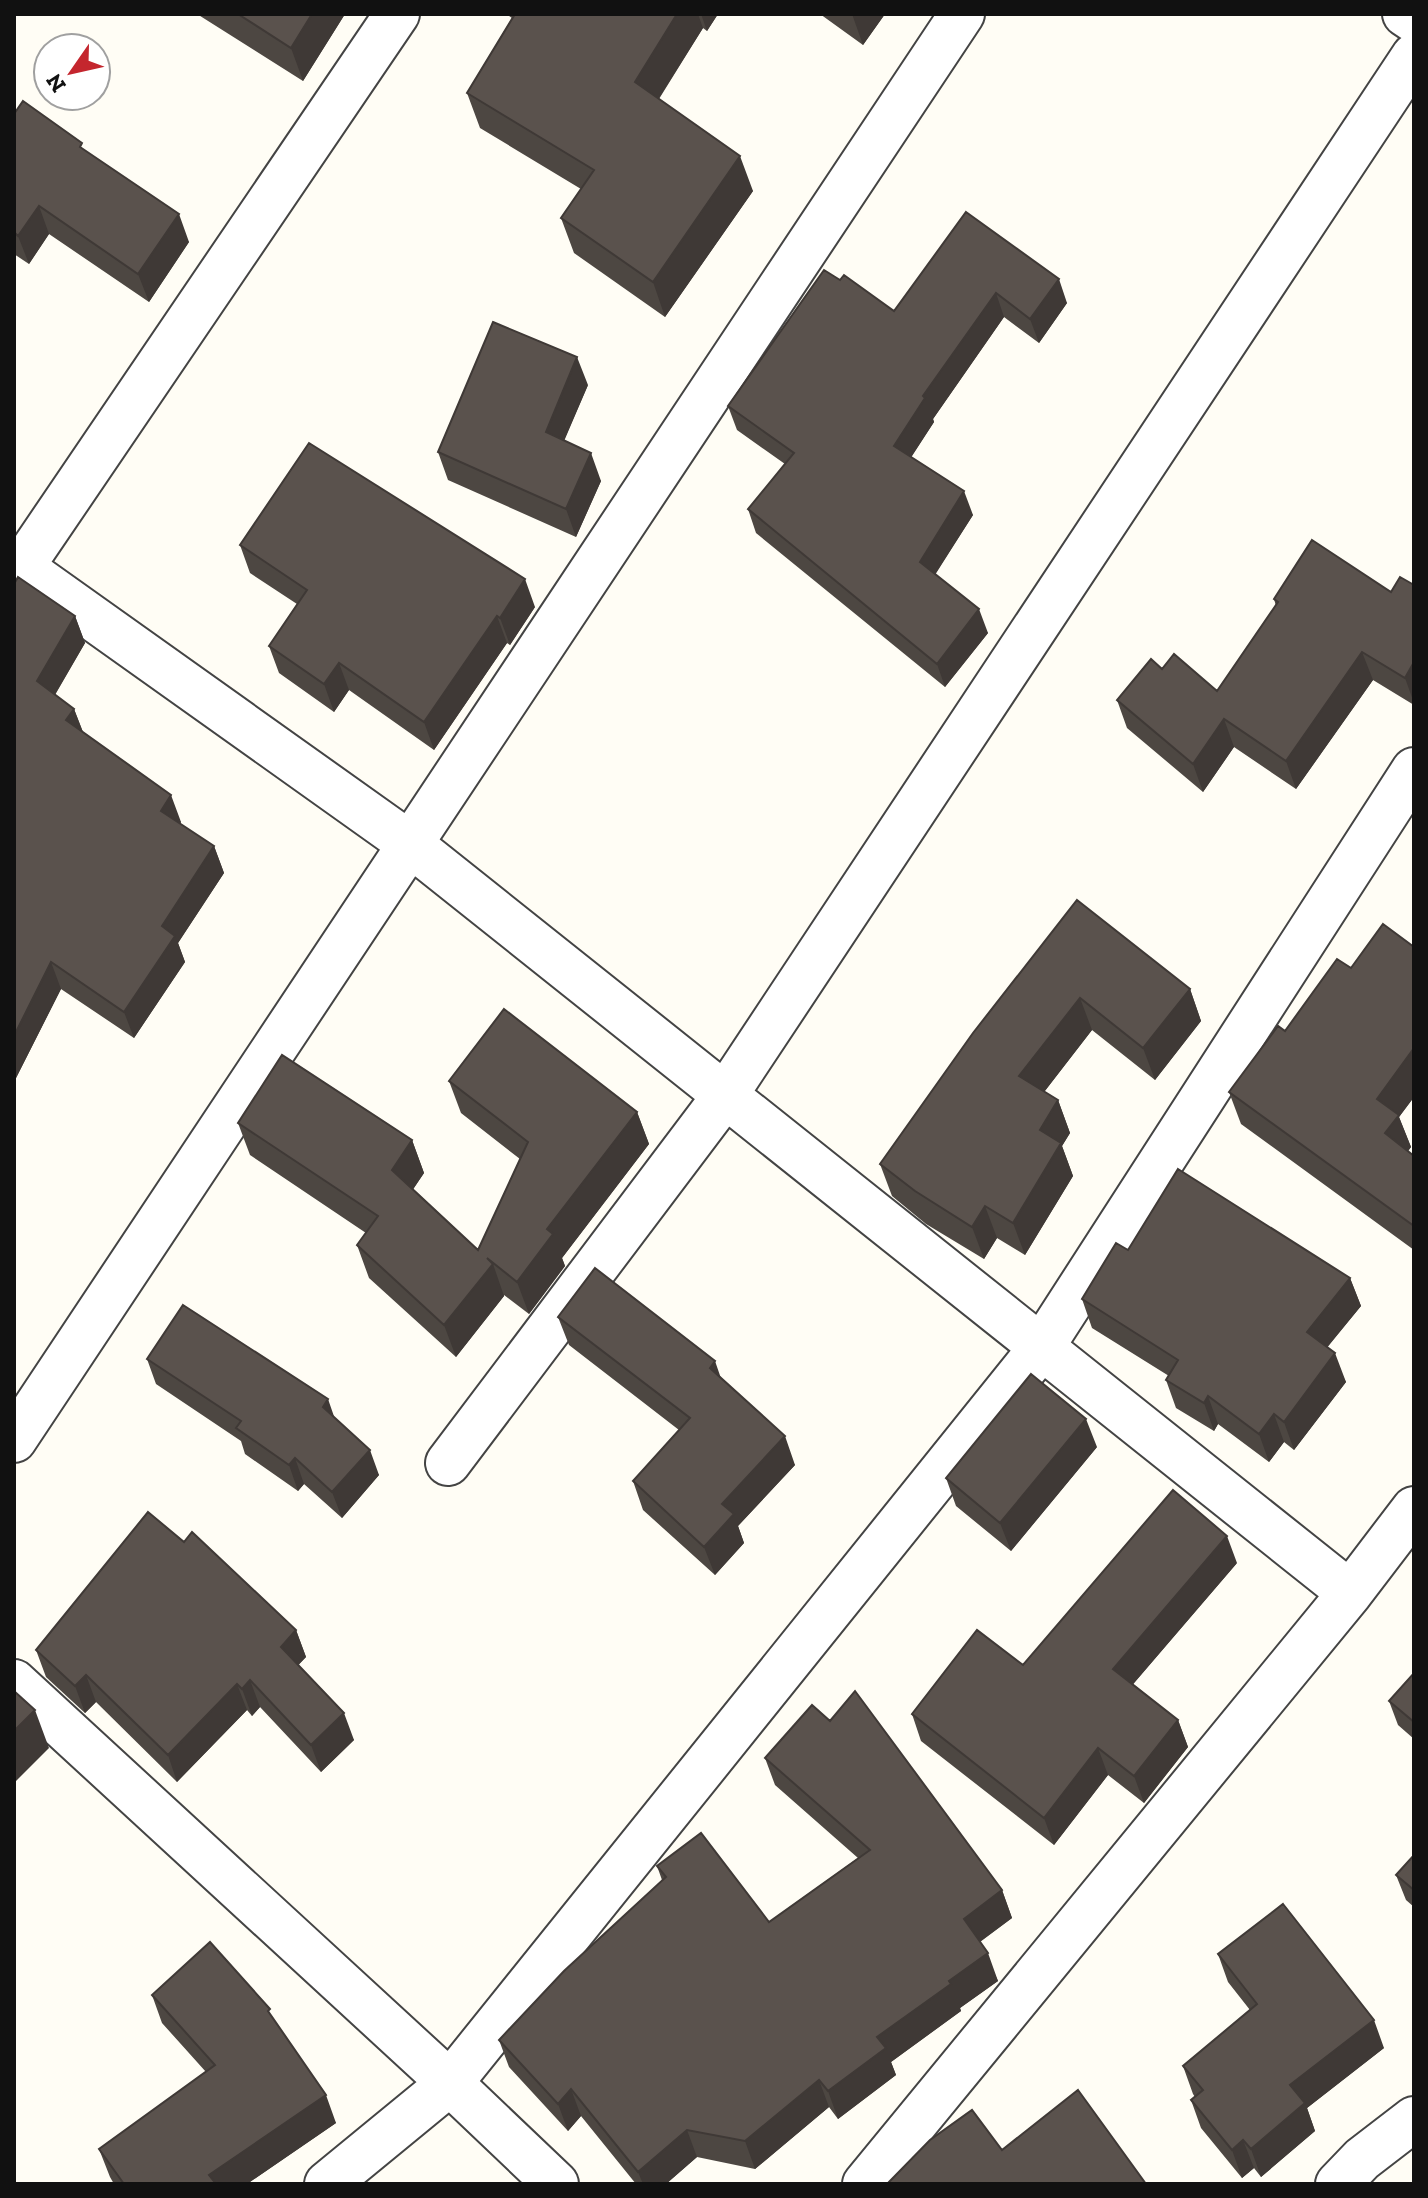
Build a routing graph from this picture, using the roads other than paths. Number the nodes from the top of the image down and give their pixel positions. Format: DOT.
graph roads {
  1 [pos="397,14"];
  2 [pos="962,14"];
  3 [pos="1405,14"];
  4 [pos="1414,20"];
  5 [pos="1414,56"];
  6 [pos="16,569"];
  7 [pos="1414,770"];
  8 [pos="410,844"];
  9 [pos="724,1097"];
  10 [pos="1041,1348"];
  11 [pos="14,1440"];
  12 [pos="448,1463"];
  13 [pos="1414,1509"];
  14 [pos="1350,1593"];
  15 [pos="14,1682"];
  16 [pos="450,2083"];
  17 [pos="1414,2119"];
  18 [pos="327,2184"];
  19 [pos="556,2184"];
  20 [pos="865,2184"];
  21 [pos="1338,2184"];
  1 -- 6 [label="street"];
  2 -- 8 [label="street"];
  3 -- 4 [label="street"];
  5 -- 9 [label="street"];
  6 -- 8 [label="street"];
  7 -- 10 [label="street"];
  8 -- 9 [label="street"];
  8 -- 11 [label="street"];
  9 -- 10 [label="street"];
  9 -- 12 [label="street"];
  10 -- 14 [label="street"];
  10 -- 16 [label="street"];
  13 -- 14 [label="street"];
  14 -- 20 [label="street"];
  15 -- 16 [label="street"];
  16 -- 18 [label="street"];
  16 -- 19 [label="street"];
  17 -- 21 [label="street"];
}
